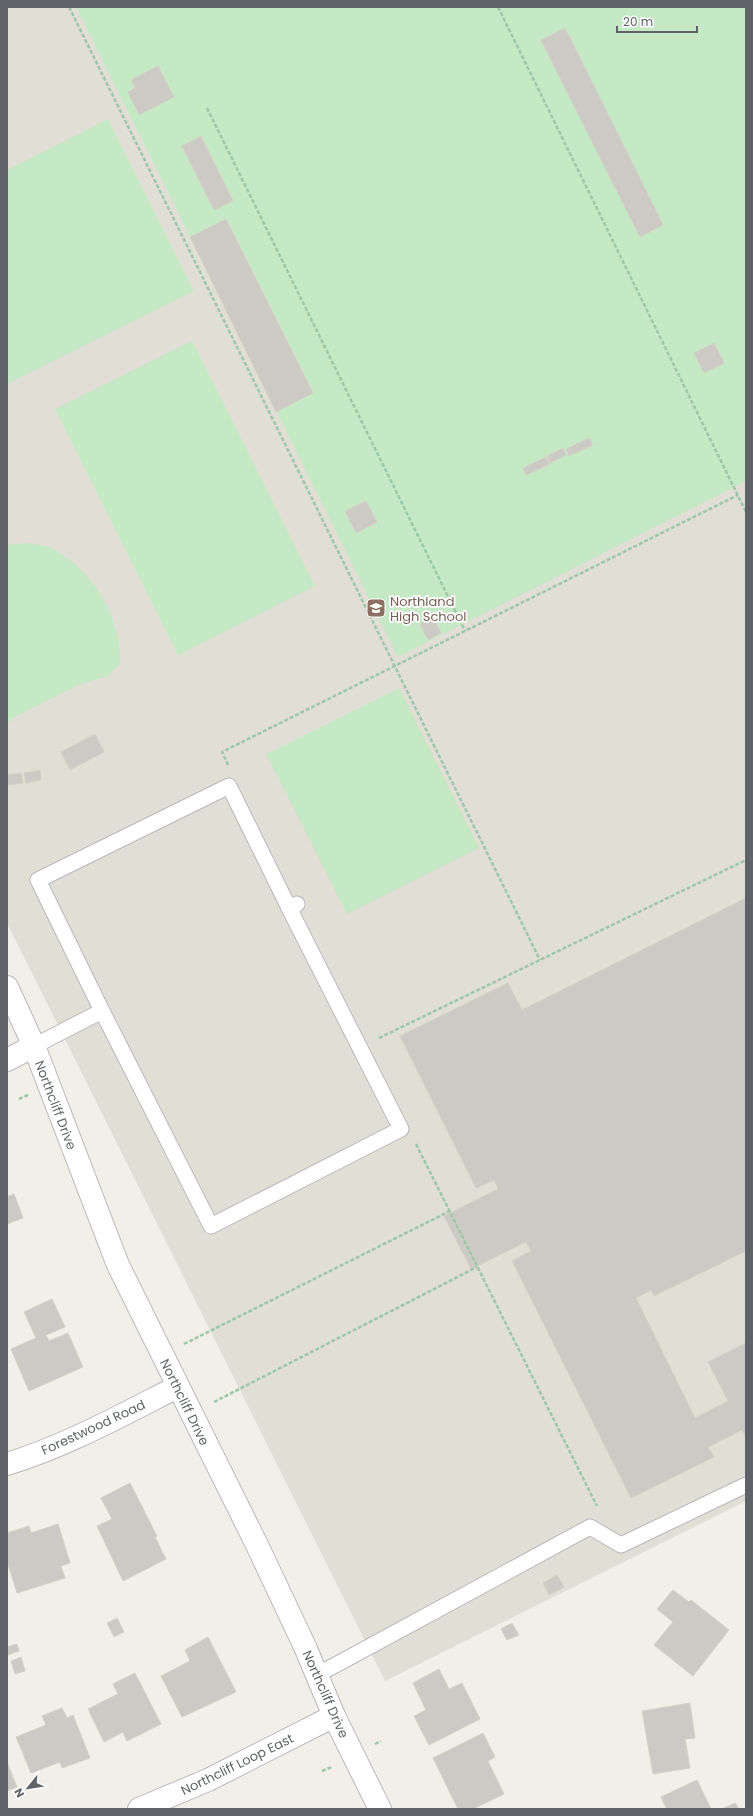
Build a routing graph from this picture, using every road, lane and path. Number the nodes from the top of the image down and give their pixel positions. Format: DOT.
graph roads {
  1 [pos="69,7"];
  2 [pos="498,7"];
  3 [pos="207,108"];
  4 [pos="738,495"];
  5 [pos="746,512"];
  6 [pos="465,631"];
  7 [pos="395,666"];
  8 [pos="228,766"];
  9 [pos="746,860"];
  10 [pos="540,960"];
  11 [pos="7,987"];
  12 [pos="102,1011"];
  13 [pos="34,1046"];
  14 [pos="360,1048"];
  15 [pos="7,1060"];
  16 [pos="415,1141"];
  17 [pos="450,1211"];
  18 [pos="478,1267"];
  19 [pos="162,1355"];
  20 [pos="177,1387"];
  21 [pos="190,1414"];
  22 [pos="7,1464"];
  23 [pos="746,1485"];
  24 [pos="597,1506"];
  25 [pos="317,1675"];
  26 [pos="334,1716"];
  27 [pos="139,1809"];
  28 [pos="380,1809"];
  1 -- 7 [label="path"];
  2 -- 4 [label="path"];
  3 -- 6 [label="path"];
  4 -- 5 [label="path"];
  4 -- 6 [label="path"];
  6 -- 7 [label="path"];
  7 -- 8 [label="path"];
  7 -- 10 [label="path"];
  9 -- 10 [label="path"];
  10 -- 14 [label="path"];
  11 -- 13 [label="street, Northcliff Drive"];
  12 -- 13 [label="lane"];
  12 -- 14 [label="lane"];
  12 -- 14 [label="lane"];
  13 -- 15 [label="street"];
  13 -- 19 [label="street, Northcliff Drive"];
  16 -- 17 [label="path"];
  17 -- 18 [label="path"];
  17 -- 19 [label="path"];
  18 -- 21 [label="path"];
  18 -- 24 [label="path"];
  19 -- 20 [label="street, Northcliff Drive"];
  20 -- 21 [label="street, Northcliff Drive"];
  20 -- 22 [label="street, Forestwood Road"];
  21 -- 25 [label="street, Northcliff Drive"];
  23 -- 25 [label="lane"];
  25 -- 26 [label="street, Northcliff Drive"];
  26 -- 27 [label="street, Northcliff Loop East"];
  26 -- 28 [label="street, Northcliff Drive"];
}
